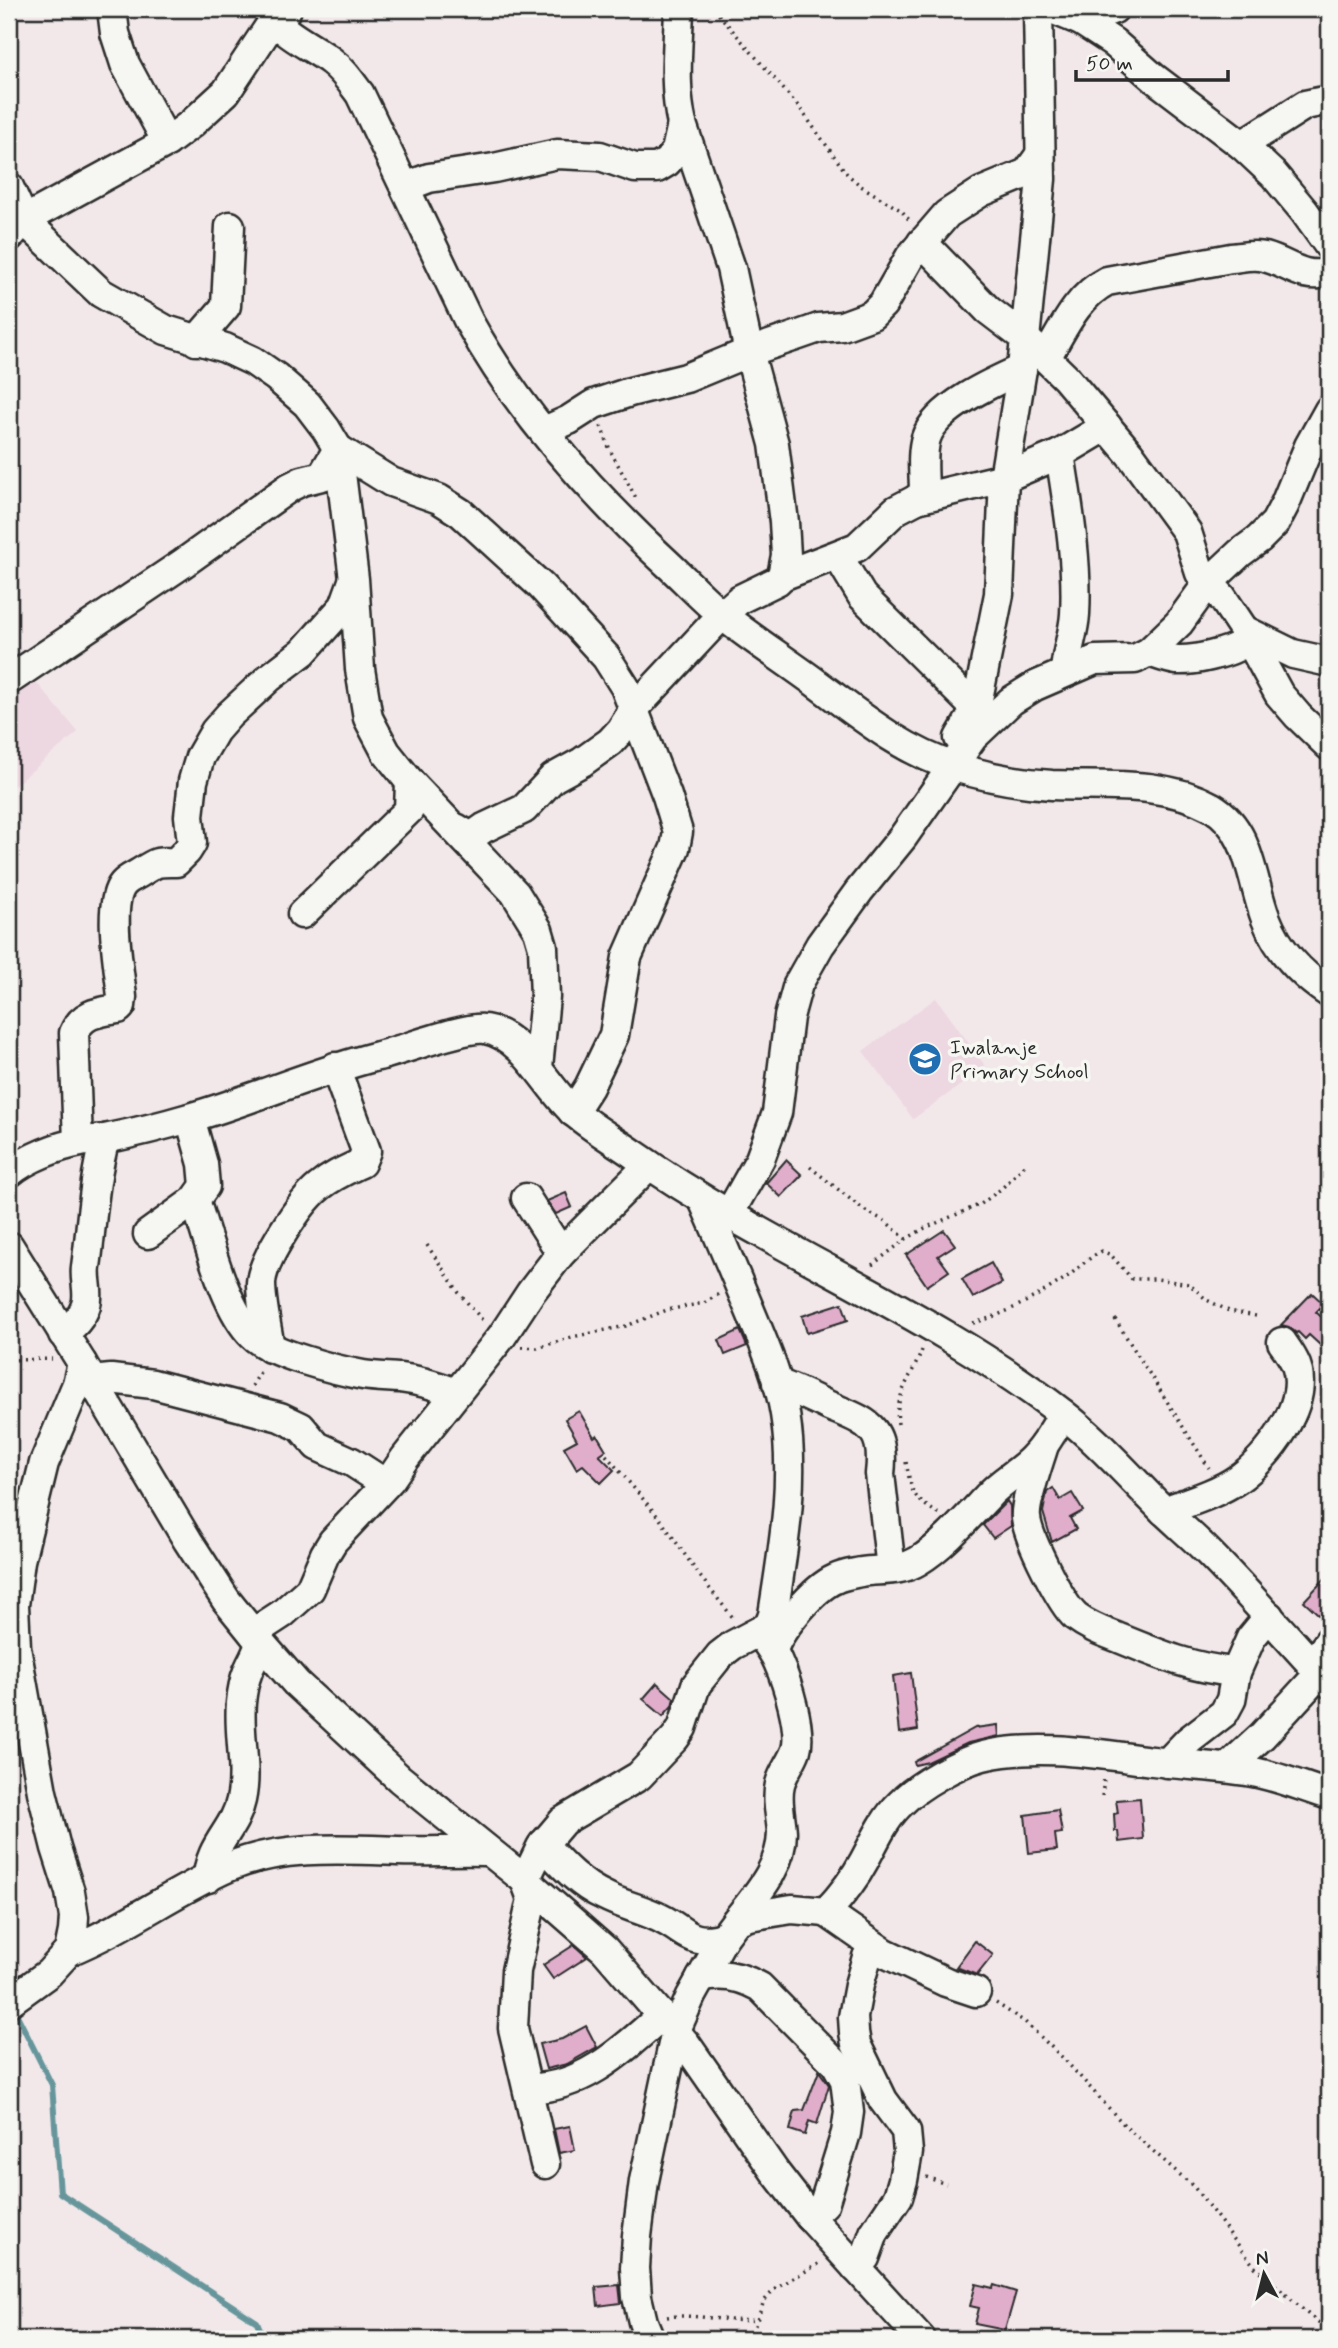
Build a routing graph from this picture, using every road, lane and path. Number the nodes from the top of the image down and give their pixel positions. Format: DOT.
graph roads {
  1 [pos="112,9"];
  2 [pos="679,9"];
  3 [pos="714,9"];
  4 [pos="1038,9"];
  5 [pos="1052,9"];
  6 [pos="1114,9"];
  7 [pos="276,13"];
  8 [pos="1082,21"];
  9 [pos="1329,100"];
  10 [pos="682,124"];
  11 [pos="167,142"];
  12 [pos="1242,145"];
  13 [pos="1040,155"];
  14 [pos="9,187"];
  15 [pos="405,187"];
  16 [pos="230,226"];
  17 [pos="14,229"];
  18 [pos="922,242"];
  19 [pos="1329,246"];
  20 [pos="1329,273"];
  21 [pos="1026,339"];
  22 [pos="196,341"];
  23 [pos="749,352"];
  24 [pos="1034,364"];
  25 [pos="593,404"];
  26 [pos="1329,410"];
  27 [pos="1107,426"];
  28 [pos="544,431"];
  29 [pos="338,449"];
  30 [pos="1060,454"];
  31 [pos="1004,478"];
  32 [pos="917,499"];
  33 [pos="642,509"];
  34 [pos="838,556"];
  35 [pos="782,576"];
  36 [pos="354,579"];
  37 [pos="1208,583"];
  38 [pos="722,615"];
  39 [pos="1244,630"];
  40 [pos="1149,652"];
  41 [pos="1329,662"];
  42 [pos="1065,672"];
  43 [pos="9,680"];
  44 [pos="634,709"];
  45 [pos="976,709"];
  46 [pos="1329,747"];
  47 [pos="948,765"];
  48 [pos="410,782"];
  49 [pos="456,828"];
  50 [pos="302,914"];
  51 [pos="1329,993"];
  52 [pos="335,1067"];
  53 [pos="538,1067"];
  54 [pos="573,1112"];
  55 [pos="190,1118"];
  56 [pos="91,1141"];
  57 [pos="1027,1163"];
  58 [pos="649,1165"];
  59 [pos="810,1167"];
  60 [pos="9,1173"];
  61 [pos="526,1198"];
  62 [pos="195,1200"];
  63 [pos="703,1200"];
  64 [pos="729,1214"];
  65 [pos="148,1234"];
  66 [pos="906,1239"];
  67 [pos="427,1245"];
  68 [pos="9,1246"];
  69 [pos="561,1253"];
  70 [pos="733,1268"];
  71 [pos="850,1281"];
  72 [pos="1256,1316"];
  73 [pos="1115,1319"];
  74 [pos="932,1326"];
  75 [pos="502,1336"];
  76 [pos="1282,1342"];
  77 [pos="270,1348"];
  78 [pos="78,1358"];
  79 [pos="9,1360"];
  80 [pos="777,1383"];
  81 [pos="456,1393"];
  82 [pos="243,1407"];
  83 [pos="1063,1414"];
  84 [pos="899,1432"];
  85 [pos="1044,1446"];
  86 [pos="606,1455"];
  87 [pos="905,1460"];
  88 [pos="386,1484"];
  89 [pos="1220,1489"];
  90 [pos="1164,1511"];
  91 [pos="955,1528"];
  92 [pos="891,1569"];
  93 [pos="1269,1616"];
  94 [pos="256,1637"];
  95 [pos="761,1639"];
  96 [pos="1329,1641"];
  97 [pos="1237,1672"];
  98 [pos="1320,1673"];
  99 [pos="1167,1763"];
  100 [pos="1227,1768"];
  101 [pos="1329,1795"];
  102 [pos="543,1844"];
  103 [pos="488,1851"];
  104 [pos="208,1878"];
  105 [pos="525,1880"];
  106 [pos="826,1912"];
  107 [pos="730,1929"];
  108 [pos="874,1946"];
  109 [pos="69,1951"];
  110 [pos="701,1978"];
  111 [pos="976,1993"];
  112 [pos="9,2002"];
  113 [pos="669,2023"];
  114 [pos="528,2088"];
  115 [pos="545,2164"];
  116 [pos="810,2217"];
  117 [pos="848,2257"];
  118 [pos="757,2320"];
  119 [pos="647,2330"];
  120 [pos="1329,2330"];
  121 [pos="750,2339"];
  122 [pos="921,2339"];
  1 -- 11 [label="street"];
  2 -- 10 [label="street"];
  3 -- 18 [label="path"];
  4 -- 13 [label="street"];
  5 -- 8 [label="street"];
  6 -- 8 [label="street"];
  7 -- 11 [label="street"];
  7 -- 15 [label="street"];
  8 -- 12 [label="street"];
  9 -- 12 [label="street"];
  10 -- 15 [label="street"];
  10 -- 23 [label="street"];
  11 -- 17 [label="street"];
  12 -- 19 [label="street"];
  13 -- 18 [label="street"];
  13 -- 21 [label="street"];
  14 -- 17 [label="street"];
  15 -- 28 [label="street"];
  16 -- 22 [label="street"];
  17 -- 22 [label="street"];
  18 -- 21 [label="street"];
  18 -- 23 [label="street"];
  20 -- 24 [label="street"];
  21 -- 24 [label="street"];
  22 -- 29 [label="street"];
  23 -- 25 [label="street"];
  23 -- 35 [label="street"];
  24 -- 27 [label="street"];
  24 -- 31 [label="street"];
  24 -- 32 [label="street"];
  25 -- 28 [label="street"];
  25 -- 33 [label="path"];
  26 -- 37 [label="street"];
  27 -- 30 [label="street"];
  27 -- 37 [label="street"];
  28 -- 38 [label="street"];
  29 -- 36 [label="street"];
  29 -- 43 [label="street"];
  29 -- 44 [label="street"];
  30 -- 31 [label="street"];
  30 -- 42 [label="street"];
  31 -- 32 [label="street"];
  31 -- 45 [label="street"];
  32 -- 34 [label="street"];
  34 -- 35 [label="street"];
  34 -- 45 [label="street"];
  35 -- 38 [label="street"];
  36 -- 48 [label="street"];
  36 -- 56 [label="street"];
  37 -- 39 [label="street"];
  37 -- 40 [label="street"];
  38 -- 44 [label="street"];
  38 -- 47 [label="street"];
  39 -- 40 [label="street"];
  39 -- 41 [label="street"];
  39 -- 46 [label="street"];
  40 -- 42 [label="street"];
  42 -- 47 [label="street"];
  44 -- 49 [label="street"];
  44 -- 54 [label="street"];
  45 -- 47 [label="street"];
  47 -- 51 [label="street"];
  47 -- 64 [label="street"];
  48 -- 49 [label="street"];
  48 -- 50 [label="street"];
  49 -- 53 [label="street"];
  52 -- 53 [label="street"];
  52 -- 55 [label="street"];
  52 -- 77 [label="street"];
  53 -- 54 [label="street"];
  54 -- 58 [label="street"];
  55 -- 56 [label="street"];
  55 -- 62 [label="street"];
  56 -- 60 [label="street"];
  56 -- 78 [label="street"];
  57 -- 66 [label="path"];
  58 -- 63 [label="street"];
  58 -- 69 [label="street"];
  59 -- 66 [label="path"];
  61 -- 69 [label="street"];
  62 -- 65 [label="street"];
  62 -- 77 [label="street"];
  63 -- 64 [label="street"];
  63 -- 70 [label="street"];
  64 -- 71 [label="street"];
  66 -- 71 [label="path"];
  67 -- 75 [label="path"];
  68 -- 78 [label="street"];
  69 -- 75 [label="street"];
  70 -- 75 [label="path"];
  70 -- 80 [label="street"];
  71 -- 74 [label="street"];
  72 -- 74 [label="path"];
  73 -- 89 [label="path"];
  74 -- 83 [label="street"];
  74 -- 84 [label="path"];
  75 -- 81 [label="street"];
  76 -- 89 [label="street"];
  77 -- 81 [label="street"];
  77 -- 82 [label="path"];
  78 -- 79 [label="path"];
  78 -- 82 [label="street"];
  78 -- 94 [label="street"];
  78 -- 109 [label="street"];
  80 -- 92 [label="street"];
  80 -- 95 [label="street"];
  81 -- 88 [label="street"];
  82 -- 88 [label="street"];
  83 -- 85 [label="street"];
  83 -- 90 [label="street"];
  85 -- 91 [label="street"];
  85 -- 97 [label="street"];
  86 -- 95 [label="path"];
  87 -- 91 [label="path"];
  88 -- 94 [label="street"];
  89 -- 90 [label="street"];
  90 -- 93 [label="street"];
  91 -- 92 [label="street"];
  92 -- 95 [label="street"];
  93 -- 97 [label="street"];
  93 -- 98 [label="street"];
  94 -- 103 [label="street"];
  94 -- 104 [label="street"];
  95 -- 102 [label="street"];
  95 -- 107 [label="street"];
  96 -- 98 [label="street"];
  97 -- 99 [label="street"];
  98 -- 100 [label="street"];
  99 -- 100 [label="street"];
  99 -- 106 [label="street"];
  100 -- 101 [label="street"];
  102 -- 105 [label="street"];
  102 -- 107 [label="street"];
  103 -- 104 [label="street"];
  103 -- 105 [label="street"];
  104 -- 109 [label="street"];
  105 -- 113 [label="street"];
  105 -- 114 [label="street"];
  106 -- 107 [label="street"];
  106 -- 108 [label="street"];
  107 -- 110 [label="street"];
  108 -- 111 [label="street"];
  108 -- 117 [label="street"];
  109 -- 112 [label="street"];
  110 -- 113 [label="street"];
  110 -- 116 [label="street"];
  111 -- 120 [label="path"];
  113 -- 114 [label="street"];
  113 -- 116 [label="street"];
  113 -- 119 [label="street"];
  114 -- 115 [label="street"];
  116 -- 117 [label="street"];
  117 -- 118 [label="path"];
  117 -- 122 [label="street"];
  118 -- 119 [label="path"];
  118 -- 121 [label="path"];
}
